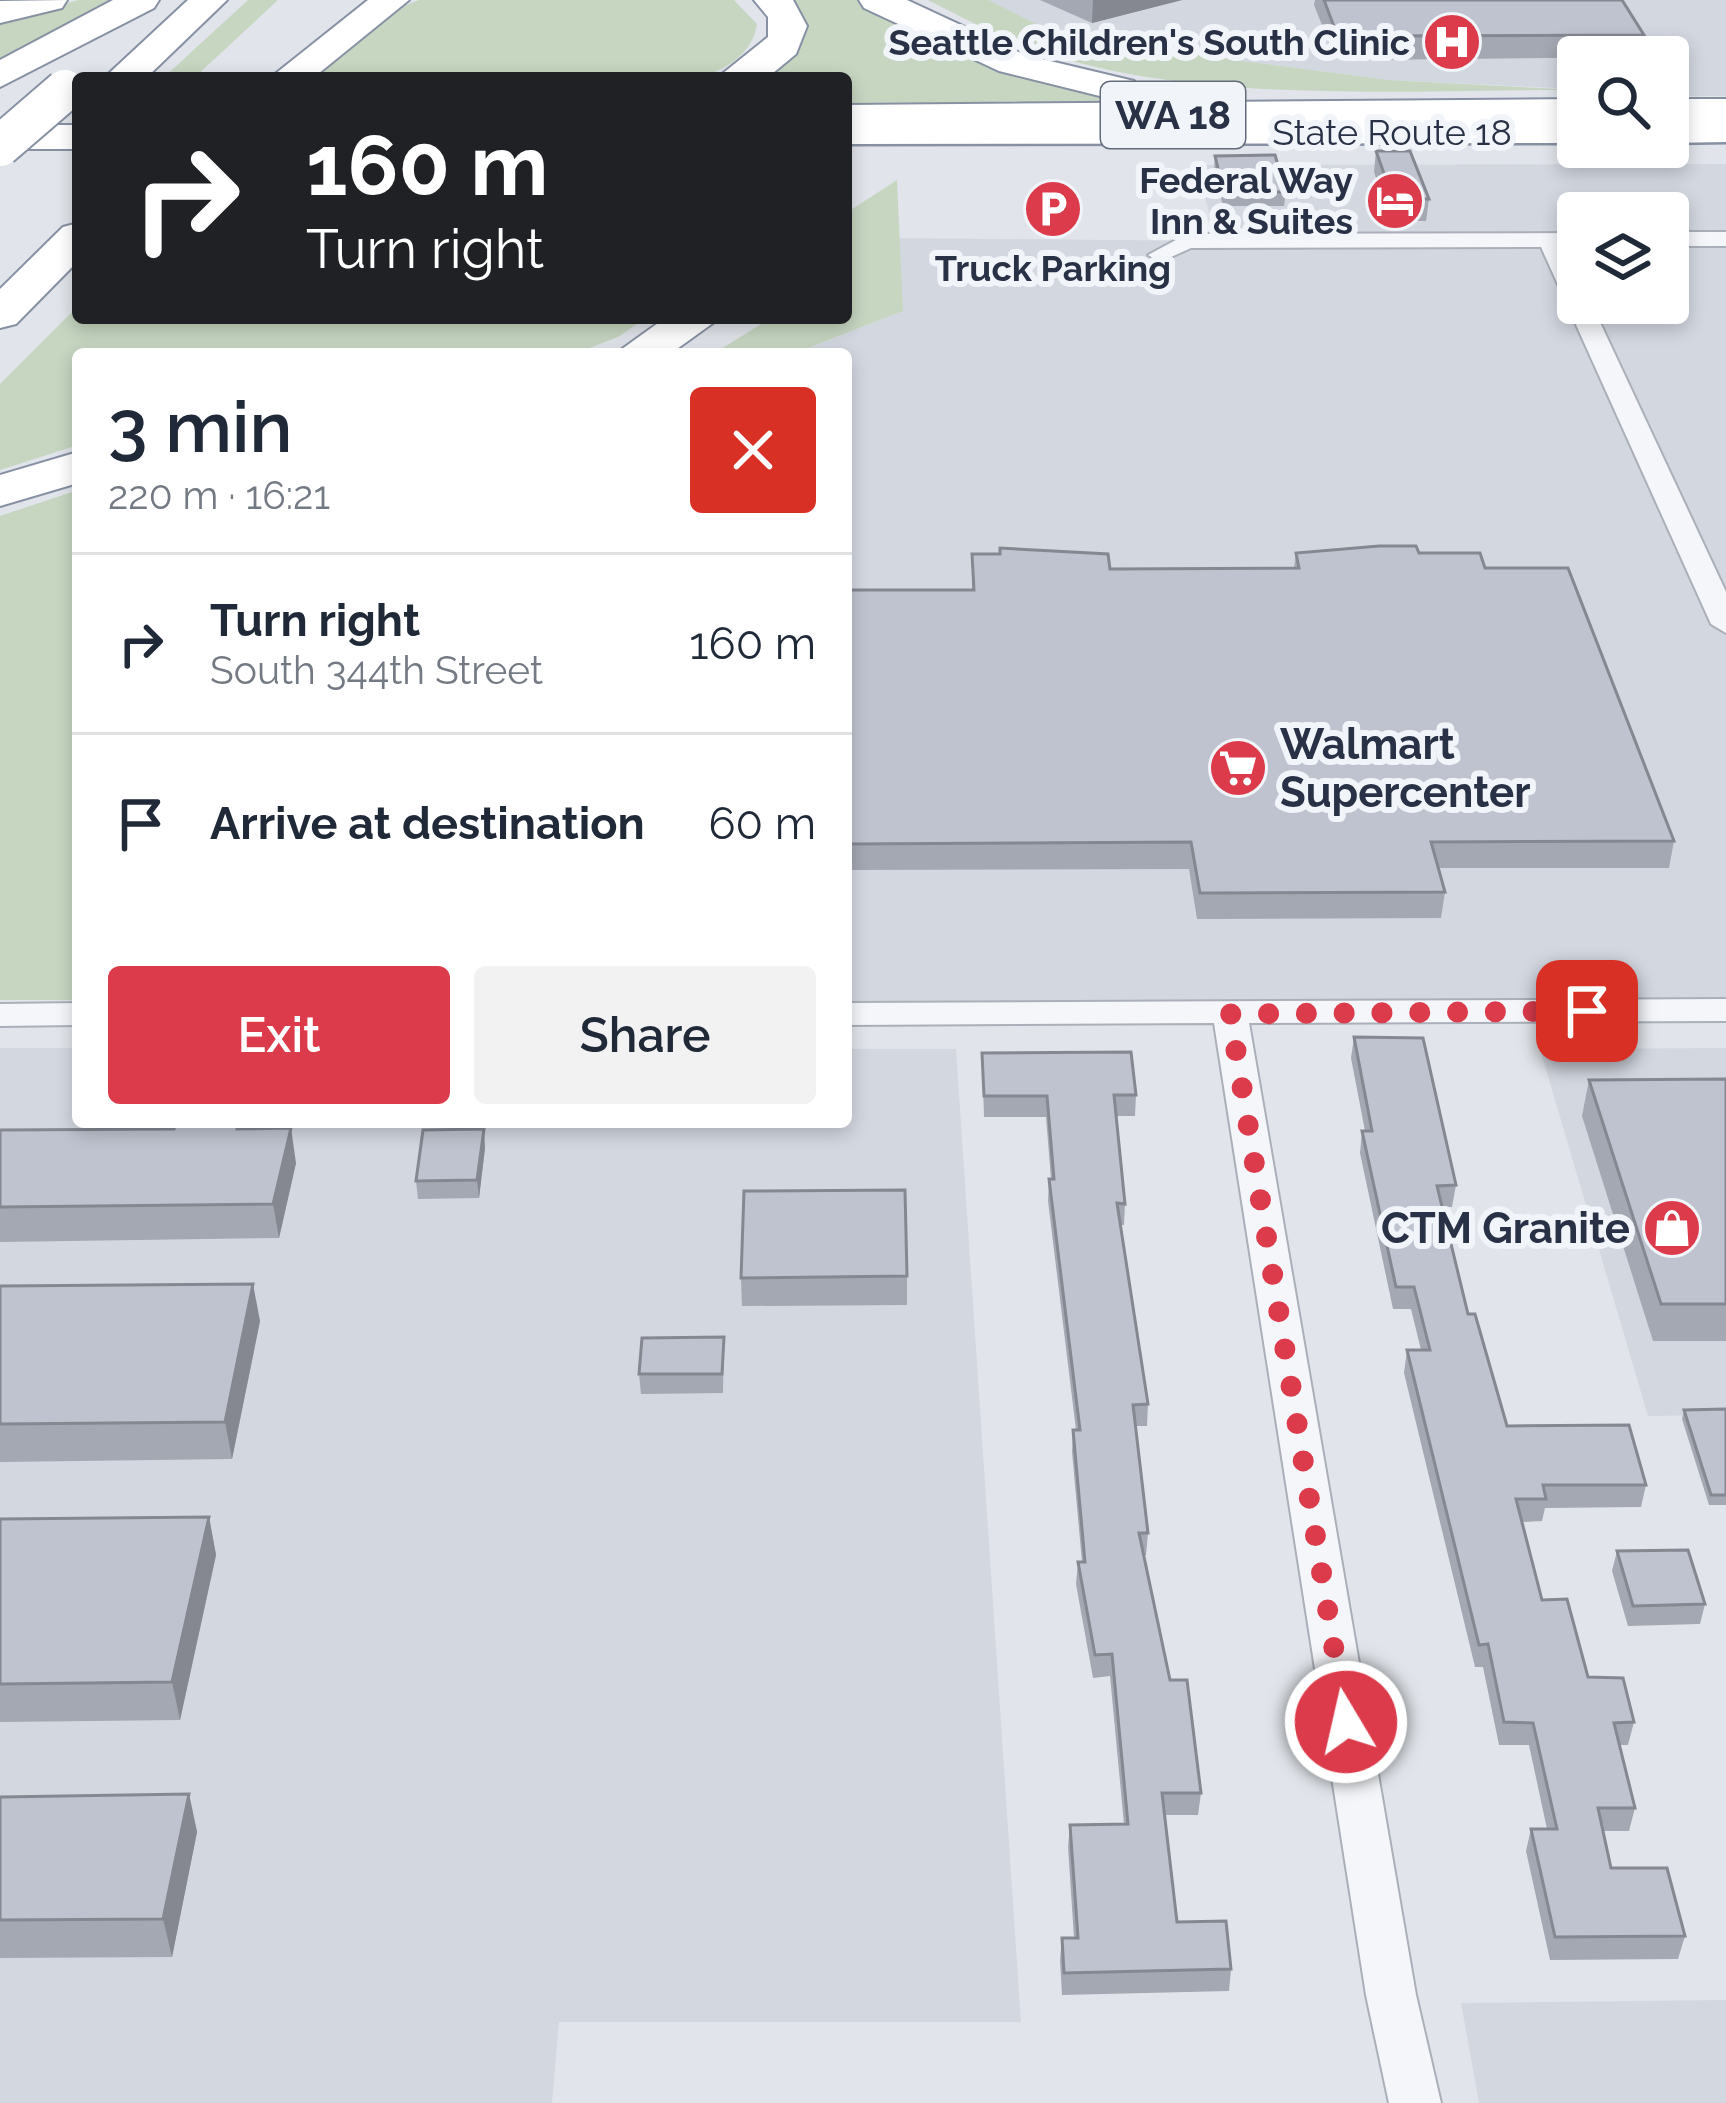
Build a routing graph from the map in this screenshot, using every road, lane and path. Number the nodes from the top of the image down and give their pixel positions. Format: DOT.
graph roads {
  1 [pos="49,0"];
  2 [pos="141,0"];
  3 [pos="184,0"];
  4 [pos="209,0"];
  5 [pos="391,0"];
  6 [pos="772,0"];
  7 [pos="877,0"];
  8 [pos="892,0"];
  9 [pos="0,13"];
  10 [pos="309,16"];
  11 [pos="929,22"];
  12 [pos="275,70"];
  13 [pos="104,72"];
  14 [pos="130,72"];
  15 [pos="747,72"];
  16 [pos="0,75"];
  17 [pos="72,100"];
  18 [pos="1501,111"];
  19 [pos="1557,111"];
  20 [pos="1689,111"];
  21 [pos="1726,111"];
  22 [pos="852,117"];
  23 [pos="1726,131"];
  24 [pos="1557,132"];
  25 [pos="1689,132"];
  26 [pos="891,134"];
  27 [pos="852,137"];
  28 [pos="72,138"];
  29 [pos="7,148"];
  30 [pos="1689,239"];
  31 [pos="1726,239"];
  32 [pos="1550,240"];
  33 [pos="1557,240"];
  34 [pos="72,242"];
  35 [pos="1160,255"];
  36 [pos="1557,255"];
  37 [pos="72,271"];
  38 [pos="0,314"];
  39 [pos="687,324"];
  40 [pos="1589,324"];
  41 [pos="0,332"];
  42 [pos="648,348"];
  43 [pos="72,469"];
  44 [pos="0,491"];
  45 [pos="1695,559"];
  46 [pos="1726,560"];
  47 [pos="1726,624"];
  48 [pos="1726,1010"];
  49 [pos="72,1014"];
  50 [pos="852,1014"];
  51 [pos="1230,1014"];
  52 [pos="0,1015"];
  53 [pos="1415,2103"];
  1 -- 9 [label="highway"];
  2 -- 16 [label="highway"];
  3 -- 13 [label="highway"];
  4 -- 14 [label="highway"];
  5 -- 12 [label="highway"];
  6 -- 15 [label="highway"];
  7 -- 11 [label="highway"];
  8 -- 11 [label="highway"];
  10 -- 12 [label="highway"];
  11 -- 18 [label="highway"];
  17 -- 29 [label="highway"];
  18 -- 19 [label="highway, State Route 18 / WA 18"];
  18 -- 22 [label="highway, State Route 18 / WA 18"];
  20 -- 21 [label="highway"];
  23 -- 25 [label="highway"];
  24 -- 26 [label="highway, State Route 18 / WA 18"];
  26 -- 27 [label="highway"];
  28 -- 29 [label="highway"];
  30 -- 31 [label="street"];
  32 -- 33 [label="street"];
  32 -- 35 [label="street"];
  32 -- 36 [label="street"];
  34 -- 38 [label="highway"];
  37 -- 41 [label="highway"];
  39 -- 42 [label="highway"];
  40 -- 45 [label="street"];
  43 -- 44 [label="highway"];
  45 -- 46 [label="street"];
  45 -- 47 [label="street"];
  48 -- 51 [label="street"];
  49 -- 52 [label="street"];
  50 -- 51 [label="street"];
  51 -- 53 [label="street"];
}
